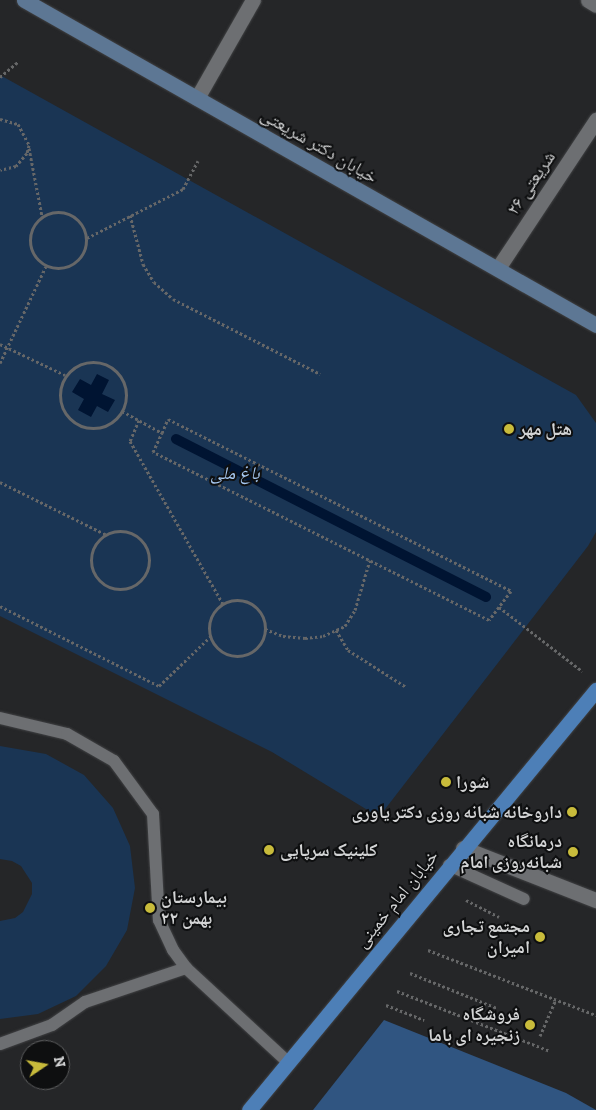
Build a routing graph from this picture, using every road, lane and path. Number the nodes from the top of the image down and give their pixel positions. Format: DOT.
graph roads {
  1 [pos="24,0"];
  2 [pos="254,0"];
  3 [pos="588,0"];
  4 [pos="596,5"];
  5 [pos="18,62"];
  6 [pos="0,77"];
  7 [pos="197,98"];
  8 [pos="0,119"];
  9 [pos="596,120"];
  10 [pos="28,145"];
  11 [pos="198,161"];
  12 [pos="0,170"];
  13 [pos="42,216"];
  14 [pos="130,216"];
  15 [pos="87,238"];
  16 [pos="46,266"];
  17 [pos="498,268"];
  18 [pos="594,324"];
  19 [pos="0,344"];
  20 [pos="7,348"];
  21 [pos="0,363"];
  22 [pos="320,374"];
  23 [pos="65,375"];
  24 [pos="122,411"];
  25 [pos="139,420"];
  26 [pos="162,433"];
  27 [pos="0,482"];
  28 [pos="106,535"];
  29 [pos="370,560"];
  30 [pos="223,604"];
  31 [pos="0,606"];
  32 [pos="499,606"];
  33 [pos="265,629"];
  34 [pos="336,630"];
  35 [pos="211,636"];
  36 [pos="588,676"];
  37 [pos="406,687"];
  38 [pos="596,690"];
  39 [pos="0,718"];
  40 [pos="463,848"];
  41 [pos="449,865"];
  42 [pos="524,899"];
  43 [pos="466,900"];
  44 [pos="596,900"];
  45 [pos="499,917"];
  46 [pos="428,950"];
  47 [pos="186,968"];
  48 [pos="410,972"];
  49 [pos="397,991"];
  50 [pos="556,999"];
  51 [pos="386,1005"];
  52 [pos="497,1008"];
  53 [pos="596,1015"];
  54 [pos="424,1020"];
  55 [pos="540,1036"];
  56 [pos="0,1044"];
  57 [pos="550,1051"];
  58 [pos="288,1062"];
  59 [pos="249,1110"];
  1 -- 7 [label="main road, خیابان دکتر شریعتی"];
  2 -- 7 [label="street"];
  3 -- 4 [label="street"];
  5 -- 6 [label="path"];
  7 -- 17 [label="main road, خیابان دکتر شریعتی"];
  8 -- 10 [label="path"];
  9 -- 17 [label="street, شریعتی ۲۶"];
  10 -- 12 [label="path"];
  10 -- 13 [label="path"];
  11 -- 14 [label="path"];
  13 -- 15 [label="path"];
  13 -- 16 [label="path"];
  14 -- 15 [label="path"];
  14 -- 22 [label="path"];
  15 -- 16 [label="path"];
  16 -- 20 [label="path"];
  17 -- 18 [label="main road, خیابان دکتر شریعتی"];
  19 -- 20 [label="path"];
  20 -- 21 [label="path"];
  20 -- 23 [label="path"];
  23 -- 24 [label="path"];
  23 -- 24 [label="path"];
  24 -- 25 [label="path"];
  25 -- 26 [label="path"];
  25 -- 30 [label="path"];
  26 -- 29 [label="path"];
  26 -- 32 [label="path"];
  27 -- 28 [label="path"];
  28 -- 28 [label="path"];
  29 -- 32 [label="path"];
  29 -- 34 [label="path"];
  30 -- 33 [label="path"];
  30 -- 35 [label="path"];
  31 -- 35 [label="path"];
  32 -- 36 [label="path"];
  33 -- 34 [label="path"];
  33 -- 35 [label="path"];
  34 -- 37 [label="path"];
  38 -- 40 [label="main road, خیابان امام خمینی"];
  39 -- 47 [label="lane"];
  40 -- 41 [label="main road, خیابان امام خمینی"];
  40 -- 44 [label="street"];
  41 -- 42 [label="lane"];
  41 -- 58 [label="main road, خیابان امام خمینی"];
  43 -- 45 [label="path"];
  46 -- 50 [label="path"];
  47 -- 56 [label="lane"];
  47 -- 58 [label="lane"];
  48 -- 52 [label="path"];
  49 -- 57 [label="path"];
  50 -- 53 [label="path"];
  50 -- 55 [label="path"];
  51 -- 54 [label="path"];
  58 -- 59 [label="main road, خیابان امام خمینی"];
}
